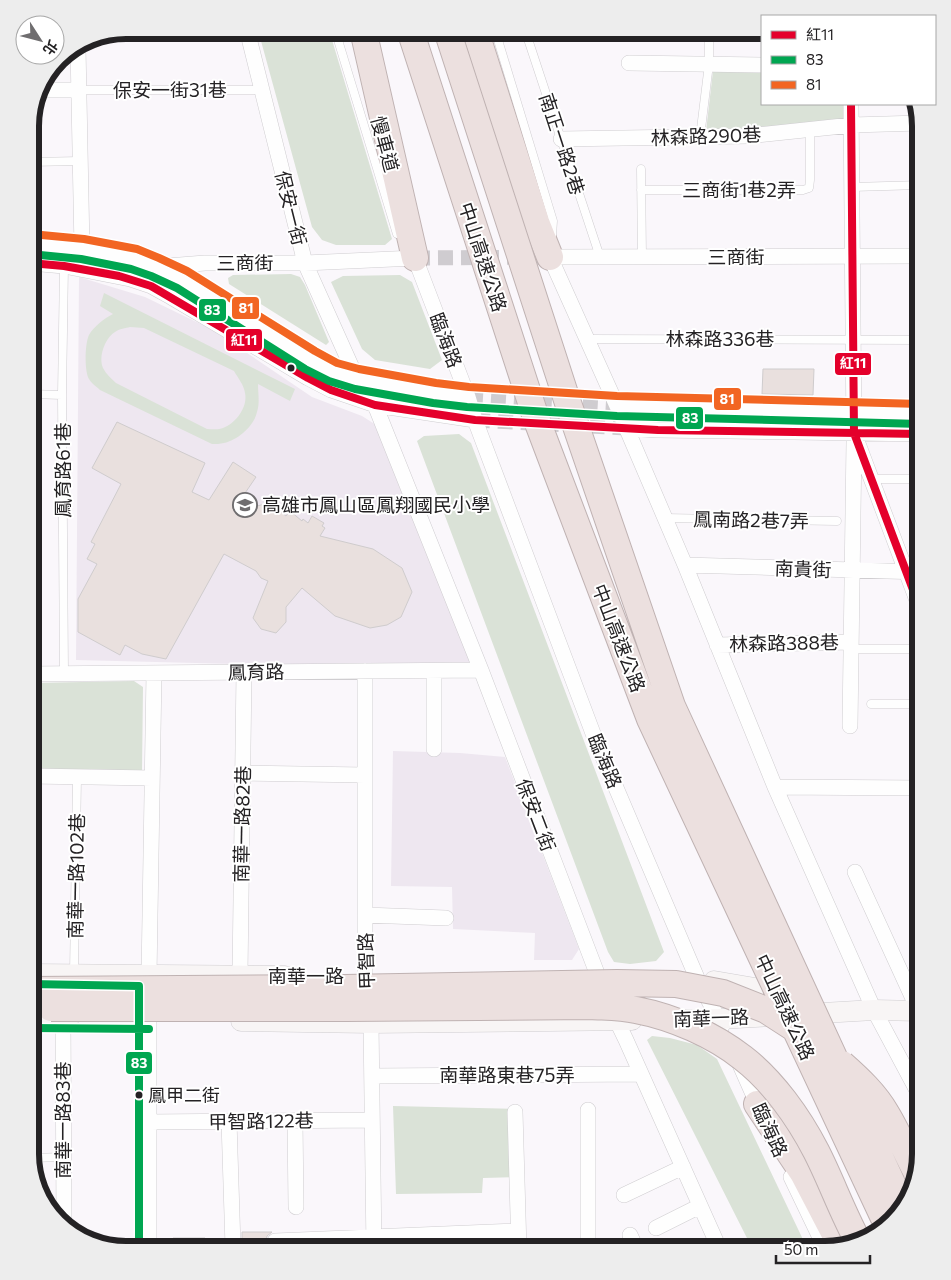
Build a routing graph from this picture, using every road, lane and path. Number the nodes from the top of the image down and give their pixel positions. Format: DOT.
graph roads {
  1 [pos="249,39"];
  2 [pos="338,39"];
  3 [pos="361,39"];
  4 [pos="413,39"];
  5 [pos="450,39"];
  6 [pos="478,39"];
  7 [pos="498,39"];
  8 [pos="528,39"];
  9 [pos="709,39"];
  10 [pos="78,53"];
  11 [pos="628,63"];
  12 [pos="709,64"];
  13 [pos="761,65"];
  14 [pos="47,90"];
  15 [pos="78,90"];
  16 [pos="262,90"];
  17 [pos="851,105"];
  18 [pos="912,123"];
  19 [pos="852,125"];
  20 [pos="810,130"];
  21 [pos="700,137"];
  22 [pos="561,139"];
  23 [pos="80,161"];
  24 [pos="39,162"];
  25 [pos="640,169"];
  26 [pos="912,185"];
  27 [pos="852,187"];
  28 [pos="641,190"];
  29 [pos="39,245"];
  30 [pos="82,250"];
  31 [pos="405,252"];
  32 [pos="852,256"];
  33 [pos="912,256"];
  34 [pos="550,257"];
  35 [pos="600,257"];
  36 [pos="642,257"];
  37 [pos="305,263"];
  38 [pos="39,264"];
  39 [pos="64,266"];
  40 [pos="154,267"];
  41 [pos="151,286"];
  42 [pos="586,339"];
  43 [pos="853,340"];
  44 [pos="912,340"];
  45 [pos="357,379"];
  46 [pos="39,394"];
  47 [pos="62,395"];
  48 [pos="468,397"];
  49 [pos="375,405"];
  50 [pos="617,406"];
  51 [pos="853,413"];
  52 [pos="912,414"];
  53 [pos="475,420"];
  54 [pos="626,428"];
  55 [pos="854,433"];
  56 [pos="912,434"];
  57 [pos="871,479"];
  58 [pos="912,479"];
  59 [pos="664,518"];
  60 [pos="837,521"];
  61 [pos="685,565"];
  62 [pos="852,570"];
  63 [pos="906,572"];
  64 [pos="912,572"];
  65 [pos="912,587"];
  66 [pos="717,645"];
  67 [pos="851,646"];
  68 [pos="912,649"];
  69 [pos="481,670"];
  70 [pos="365,671"];
  71 [pos="434,671"];
  72 [pos="244,672"];
  73 [pos="154,673"];
  74 [pos="39,674"];
  75 [pos="64,674"];
  76 [pos="871,704"];
  77 [pos="912,704"];
  78 [pos="850,726"];
  79 [pos="434,749"];
  80 [pos="243,774"];
  81 [pos="365,775"];
  82 [pos="39,776"];
  83 [pos="77,777"];
  84 [pos="152,778"];
  85 [pos="775,787"];
  86 [pos="912,788"];
  87 [pos="855,872"];
  88 [pos="365,915"];
  89 [pos="446,918"];
  90 [pos="39,974"];
  91 [pos="74,975"];
  92 [pos="240,975"];
  93 [pos="149,976"];
  94 [pos="598,977"];
  95 [pos="697,978"];
  96 [pos="39,990"];
  97 [pos="352,991"];
  98 [pos="912,996"];
  99 [pos="39,1008"];
  100 [pos="874,1010"];
  101 [pos="912,1012"];
  102 [pos="39,1018"];
  103 [pos="63,1018"];
  104 [pos="150,1019"];
  105 [pos="719,1019"];
  106 [pos="616,1020"];
  107 [pos="371,1023"];
  108 [pos="642,1074"];
  109 [pos="372,1076"];
  110 [pos="912,1081"];
  111 [pos="757,1104"];
  112 [pos="588,1110"];
  113 [pos="514,1112"];
  114 [pos="372,1120"];
  115 [pos="229,1121"];
  116 [pos="294,1121"];
  117 [pos="149,1122"];
  118 [pos="64,1157"];
  119 [pos="39,1158"];
  120 [pos="912,1163"];
  121 [pos="683,1167"];
  122 [pos="624,1195"];
  123 [pos="900,1200"];
  124 [pos="700,1206"];
  125 [pos="296,1207"];
  126 [pos="64,1215"];
  127 [pos="884,1218"];
  128 [pos="656,1228"];
  129 [pos="518,1231"];
  130 [pos="630,1235"];
  131 [pos="856,1236"];
  132 [pos="838,1240"];
  133 [pos="149,1241"];
  134 [pos="233,1241"];
  135 [pos="374,1241"];
  136 [pos="398,1241"];
  137 [pos="519,1241"];
  138 [pos="588,1241"];
  139 [pos="633,1241"];
  140 [pos="716,1241"];
  141 [pos="822,1241"];
  1 -- 16 [label="street, 保安一街"];
  2 -- 31 [label="lane"];
  3 -- 31 [label="highway"];
  4 -- 127 [label="highway, 中山高速公路, bridge"];
  5 -- 123 [label="highway, 中山高速公路, bridge"];
  6 -- 34 [label="highway"];
  7 -- 34 [label="lane"];
  8 -- 22 [label="lane, 南正一路2巷"];
  9 -- 12 [label="lane"];
  10 -- 15 [label="street"];
  11 -- 12 [label="street"];
  12 -- 13 [label="street"];
  12 -- 21 [label="lane"];
  14 -- 15 [label="street"];
  15 -- 16 [label="lane, 保安一街31巷"];
  15 -- 23 [label="street"];
  16 -- 37 [label="street, 保安一街"];
  17 -- 19 [label="street"];
  18 -- 19 [label="street, 林森路290巷"];
  19 -- 20 [label="street, 林森路290巷"];
  19 -- 27 [label="street"];
  20 -- 21 [label="street, 林森路290巷"];
  20 -- 28 [label="lane, 三商街1巷2弄"];
  21 -- 22 [label="street, 林森路290巷"];
  22 -- 35 [label="lane, 南正一路2巷"];
  23 -- 24 [label="lane"];
  23 -- 30 [label="street"];
  25 -- 28 [label="lane"];
  26 -- 27 [label="lane"];
  27 -- 32 [label="street"];
  28 -- 36 [label="lane"];
  29 -- 30 [label="street"];
  30 -- 40 [label="street"];
  31 -- 37 [label="street, 三商街"];
  31 -- 48 [label="street, 臨海路"];
  32 -- 33 [label="street, 三商街"];
  32 -- 36 [label="street, 三商街"];
  32 -- 43 [label="street"];
  34 -- 35 [label="street, 三商街"];
  34 -- 42 [label="street"];
  35 -- 36 [label="street, 三商街"];
  37 -- 40 [label="street, 三商街"];
  37 -- 45 [label="street, 保安一街"];
  38 -- 39 [label="street"];
  39 -- 41 [label="street"];
  39 -- 47 [label="lane, 鳳育路61巷"];
  40 -- 41 [label="street"];
  40 -- 45 [label="street"];
  41 -- 49 [label="street"];
  42 -- 43 [label="lane, 林森路336巷"];
  42 -- 50 [label="street"];
  43 -- 44 [label="lane, 林森路336巷"];
  43 -- 51 [label="street"];
  45 -- 48 [label="street"];
  45 -- 49 [label="street, 保安二街"];
  46 -- 47 [label="lane"];
  47 -- 75 [label="lane, 鳳育路61巷"];
  48 -- 53 [label="street, 臨海路"];
  49 -- 53 [label="street"];
  49 -- 69 [label="street, 保安二街"];
  50 -- 51 [label="street"];
  50 -- 54 [label="street"];
  51 -- 52 [label="street"];
  51 -- 55 [label="street"];
  53 -- 95 [label="street, 臨海路"];
  54 -- 55 [label="street"];
  54 -- 59 [label="street"];
  55 -- 56 [label="street"];
  55 -- 57 [label="street"];
  55 -- 62 [label="street"];
  57 -- 58 [label="lane"];
  57 -- 63 [label="street"];
  59 -- 60 [label="lane, 鳳南路2巷7弄"];
  59 -- 61 [label="street"];
  61 -- 62 [label="street, 南貴街"];
  61 -- 66 [label="street"];
  62 -- 63 [label="street, 南貴街"];
  62 -- 67 [label="street"];
  63 -- 64 [label="street, 南貴街"];
  63 -- 65 [label="street"];
  66 -- 67 [label="street, 林森路388巷"];
  66 -- 85 [label="street"];
  67 -- 68 [label="lane, 林森路388巷"];
  67 -- 78 [label="street"];
  69 -- 71 [label="street, 鳳育路"];
  69 -- 94 [label="street, 保安二街"];
  70 -- 71 [label="street, 鳳育路"];
  70 -- 72 [label="street, 鳳育路"];
  70 -- 81 [label="street, 甲智路"];
  71 -- 79 [label="street"];
  72 -- 73 [label="street, 鳳育路"];
  72 -- 80 [label="street, 南華一路82巷"];
  73 -- 75 [label="street, 鳳育路"];
  73 -- 84 [label="street"];
  74 -- 75 [label="street, 鳳育路"];
  76 -- 77 [label="lane"];
  80 -- 81 [label="street"];
  80 -- 92 [label="street, 南華一路82巷"];
  81 -- 88 [label="street, 甲智路"];
  82 -- 83 [label="street"];
  83 -- 84 [label="street"];
  83 -- 91 [label="lane, 南華一路102巷"];
  84 -- 93 [label="street"];
  85 -- 86 [label="street"];
  85 -- 100 [label="street"];
  87 -- 98 [label="street"];
  88 -- 89 [label="street"];
  88 -- 97 [label="street, 甲智路"];
  90 -- 91 [label="main road, 南華一路"];
  91 -- 93 [label="main road, 南華一路"];
  92 -- 93 [label="main road, 南華一路"];
  92 -- 97 [label="main road, 南華一路"];
  93 -- 104 [label="street"];
  94 -- 95 [label="main road, 南華一路"];
  94 -- 97 [label="main road, 南華一路"];
  94 -- 106 [label="street, 保安二街"];
  95 -- 100 [label="main road, 南華一路"];
  95 -- 105 [label="street, 臨海路"];
  96 -- 97 [label="highway, bridge"];
  97 -- 99 [label="highway, bridge"];
  97 -- 107 [label="street, 甲智路"];
  97 -- 120 [label="highway, bridge"];
  97 -- 131 [label="highway, bridge"];
  100 -- 101 [label="main road"];
  100 -- 105 [label="main road, 南華一路"];
  100 -- 110 [label="street"];
  102 -- 103 [label="main road, 南華一路"];
  103 -- 104 [label="main road, 南華一路"];
  103 -- 118 [label="street, 南華一路83巷"];
  104 -- 107 [label="main road, 南華一路"];
  104 -- 117 [label="street"];
  105 -- 106 [label="main road, 南華一路"];
  105 -- 111 [label="street, 臨海路"];
  106 -- 107 [label="main road, 南華一路"];
  106 -- 108 [label="street, 保安二街"];
  107 -- 109 [label="street, 甲智路"];
  108 -- 109 [label="street, 南華路東巷75弄"];
  108 -- 121 [label="street, 保安二街"];
  109 -- 114 [label="street, 甲智路"];
  111 -- 132 [label="highway"];
  111 -- 141 [label="street, 臨海路"];
  112 -- 138 [label="street"];
  113 -- 129 [label="street"];
  114 -- 116 [label="street, 甲智路122巷"];
  114 -- 135 [label="street, 甲智路"];
  115 -- 116 [label="street, 甲智路122巷"];
  115 -- 117 [label="street, 甲智路122巷"];
  115 -- 134 [label="street"];
  116 -- 125 [label="street"];
  117 -- 133 [label="street"];
  118 -- 119 [label="lane"];
  118 -- 126 [label="street, 南華一路83巷"];
  121 -- 122 [label="street"];
  121 -- 124 [label="street, 保安二街"];
  124 -- 128 [label="street"];
  124 -- 140 [label="street, 保安二街"];
  129 -- 136 [label="street"];
  129 -- 137 [label="street"];
  130 -- 139 [label="street"];
}
